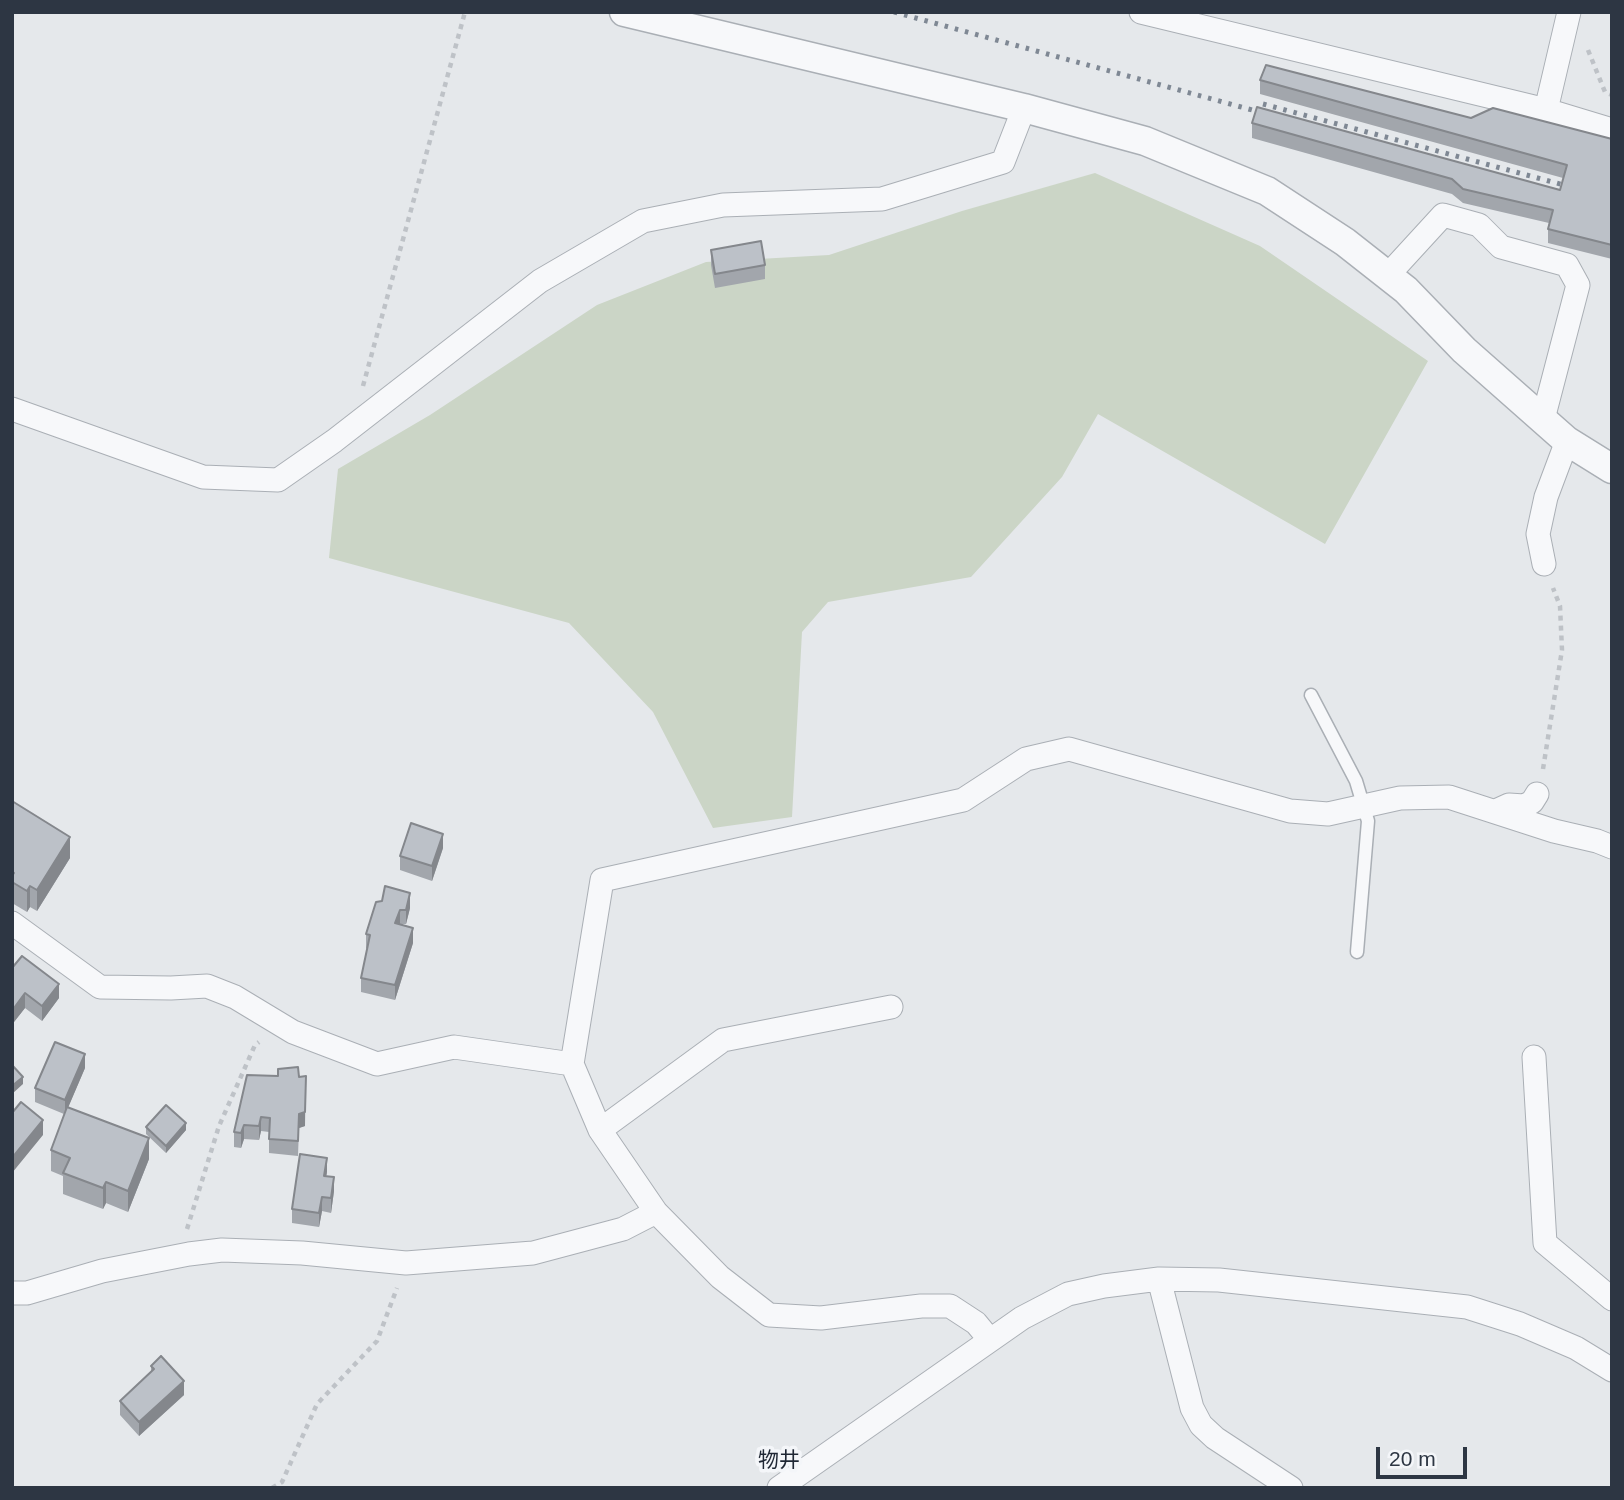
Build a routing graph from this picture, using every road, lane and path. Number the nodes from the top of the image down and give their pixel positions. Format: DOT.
graph roads {
  1 [pos="465,12"];
  2 [pos="624,12"];
  3 [pos="1141,12"];
  4 [pos="1569,12"];
  5 [pos="1584,39"];
  6 [pos="1612,94"];
  7 [pos="1024,108"];
  8 [pos="1546,110"];
  9 [pos="1612,130"];
  10 [pos="1388,275"];
  11 [pos="12,409"];
  12 [pos="1543,419"];
  13 [pos="359,422"];
  14 [pos="1567,441"];
  15 [pos="1612,469"];
  16 [pos="1544,564"];
  17 [pos="1311,695"];
  18 [pos="1537,794"];
  19 [pos="1365,804"];
  20 [pos="1495,812"];
  21 [pos="1612,847"];
  22 [pos="12,923"];
  23 [pos="1357,952"];
  24 [pos="891,1007"];
  25 [pos="278,1023"];
  26 [pos="1534,1058"];
  27 [pos="572,1064"];
  28 [pos="600,1130"];
  29 [pos="656,1212"];
  30 [pos="189,1254"];
  31 [pos="406,1263"];
  32 [pos="1159,1279"];
  33 [pos="12,1293"];
  34 [pos="1612,1298"];
  35 [pos="990,1340"];
  36 [pos="1612,1370"];
  37 [pos="272,1488"];
  38 [pos="779,1488"];
  39 [pos="1291,1488"];
  1 -- 13 [label="path"];
  2 -- 7 [label="street"];
  3 -- 8 [label="street"];
  4 -- 8 [label="street"];
  5 -- 6 [label="path"];
  7 -- 10 [label="street"];
  7 -- 13 [label="street"];
  8 -- 9 [label="street"];
  10 -- 12 [label="street"];
  10 -- 12 [label="street"];
  11 -- 13 [label="street"];
  12 -- 14 [label="street"];
  14 -- 15 [label="street"];
  14 -- 16 [label="street"];
  16 -- 18 [label="path"];
  17 -- 19 [label="lane"];
  18 -- 20 [label="street"];
  19 -- 20 [label="street"];
  19 -- 23 [label="lane"];
  19 -- 27 [label="street"];
  20 -- 21 [label="street"];
  22 -- 25 [label="street"];
  24 -- 28 [label="street"];
  25 -- 27 [label="street"];
  25 -- 30 [label="path"];
  26 -- 34 [label="street"];
  27 -- 28 [label="street"];
  28 -- 29 [label="street"];
  29 -- 31 [label="street"];
  29 -- 35 [label="street"];
  30 -- 31 [label="street"];
  30 -- 33 [label="street"];
  31 -- 37 [label="path"];
  32 -- 35 [label="street"];
  32 -- 36 [label="street"];
  32 -- 39 [label="street"];
  35 -- 38 [label="street"];
}
